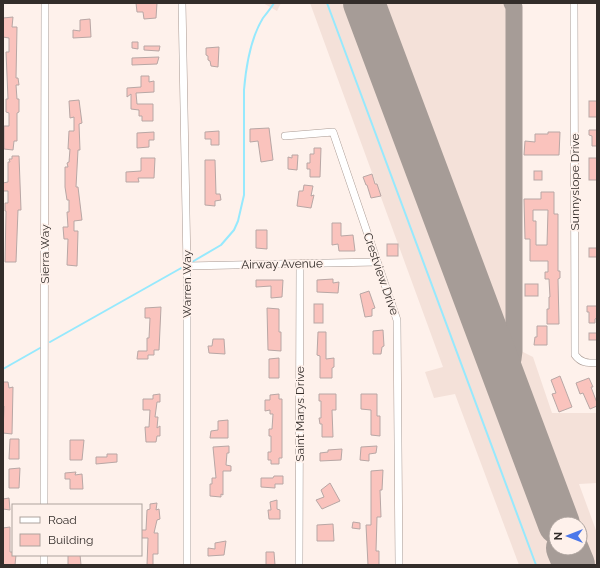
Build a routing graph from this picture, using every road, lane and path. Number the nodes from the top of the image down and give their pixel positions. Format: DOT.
graph roads {
  1 [pos="45,3"];
  2 [pos="182,3"];
  3 [pos="574,3"];
  4 [pos="285,136"];
  5 [pos="377,262"];
  6 [pos="300,264"];
  7 [pos="187,266"];
  8 [pos="597,362"];
  9 [pos="44,504"];
  10 [pos="187,565"];
  11 [pos="299,565"];
  12 [pos="399,565"];
  1 -- 9 [label="street, Sierra Way"];
  2 -- 7 [label="street, Warren Way"];
  3 -- 8 [label="street, Sunnyslope Drive"];
  4 -- 5 [label="street, Crestview Drive"];
  5 -- 6 [label="street, Airway Avenue"];
  5 -- 12 [label="street, Crestview Drive"];
  6 -- 7 [label="street, Airway Avenue"];
  6 -- 11 [label="street, Saint Marys Drive"];
  7 -- 10 [label="street, Warren Way"];
}
